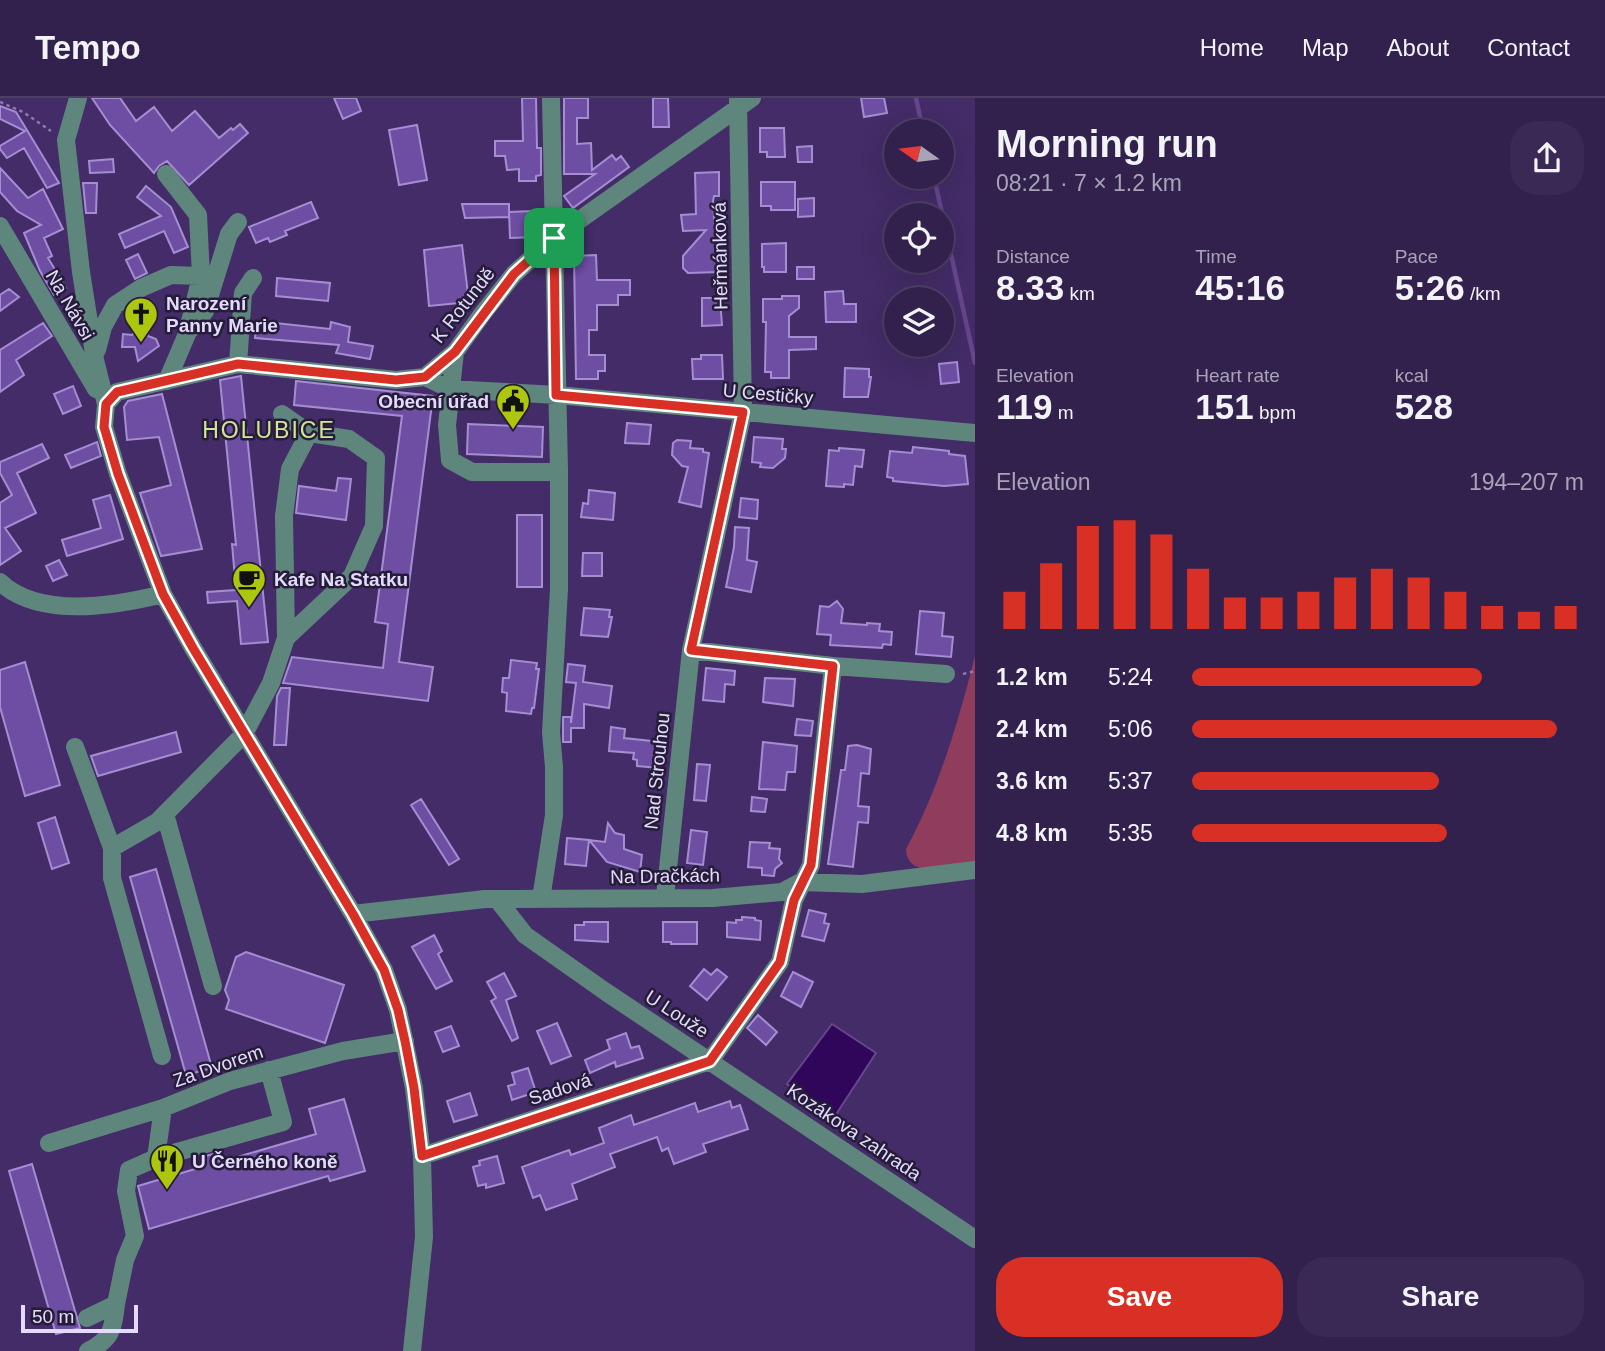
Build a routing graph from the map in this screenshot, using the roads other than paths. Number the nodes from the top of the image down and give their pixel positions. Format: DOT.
graph roads {
  1 [pos="78,98"];
  2 [pos="551,98"];
  3 [pos="743,101"];
  4 [pos="166,174"];
  5 [pos="238,222"];
  6 [pos="0,226"];
  7 [pos="554,238"];
  8 [pos="201,276"];
  9 [pos="253,278"];
  10 [pos="187,334"];
  11 [pos="455,352"];
  12 [pos="95,360"];
  13 [pos="238,364"];
  14 [pos="425,377"];
  15 [pos="167,381"];
  16 [pos="450,389"];
  17 [pos="556,395"];
  18 [pos="106,404"];
  19 [pos="743,412"];
  20 [pos="282,414"];
  21 [pos="309,433"];
  22 [pos="975,433"];
  23 [pos="559,470"];
  24 [pos="0,582"];
  25 [pos="163,594"];
  26 [pos="286,638"];
  27 [pos="691,650"];
  28 [pos="833,666"];
  29 [pos="946,674"];
  30 [pos="244,734"];
  31 [pos="75,747"];
  32 [pos="164,814"];
  33 [pos="112,849"];
  34 [pos="975,870"];
  35 [pos="801,882"];
  36 [pos="665,897"];
  37 [pos="497,899"];
  38 [pos="541,899"];
  39 [pos="353,914"];
  40 [pos="213,986"];
  41 [pos="405,1041"];
  42 [pos="162,1056"];
  43 [pos="710,1061"];
  44 [pos="269,1070"];
  45 [pos="163,1108"];
  46 [pos="49,1143"];
  47 [pos="422,1156"];
  48 [pos="156,1158"];
  49 [pos="975,1239"];
  50 [pos="116,1304"];
  51 [pos="87,1318"];
  52 [pos="88,1351"];
  53 [pos="412,1351"];
  1 -- 12 [label="street, Na Návsi"];
  2 -- 7 [label="street"];
  3 -- 7 [label="street, K Rotundě"];
  3 -- 19 [label="street, Heřmánková"];
  4 -- 8 [label="street"];
  5 -- 10 [label="street"];
  6 -- 18 [label="street, Na Návsi"];
  7 -- 11 [label="street, K Rotundě"];
  7 -- 17 [label="street"];
  8 -- 10 [label="street"];
  8 -- 12 [label="street, Na Návsi"];
  9 -- 13 [label="street"];
  10 -- 15 [label="street"];
  11 -- 14 [label="street, K Rotundě"];
  11 -- 16 [label="street"];
  12 -- 18 [label="street, Na Návsi"];
  13 -- 14 [label="street"];
  13 -- 15 [label="street"];
  14 -- 16 [label="street"];
  15 -- 18 [label="street"];
  16 -- 17 [label="street, U Cestičky"];
  16 -- 23 [label="street"];
  17 -- 19 [label="street, U Cestičky"];
  17 -- 23 [label="street"];
  18 -- 25 [label="street, Na Návsi"];
  19 -- 22 [label="street, U Cestičky"];
  19 -- 27 [label="street, Nad Strouhou"];
  20 -- 21 [label="street"];
  21 -- 26 [label="street"];
  21 -- 26 [label="street"];
  23 -- 38 [label="street"];
  24 -- 25 [label="street"];
  25 -- 30 [label="street"];
  26 -- 30 [label="street"];
  27 -- 28 [label="street"];
  27 -- 36 [label="street, Nad Strouhou"];
  28 -- 29 [label="street"];
  28 -- 35 [label="street"];
  30 -- 32 [label="street"];
  30 -- 39 [label="street"];
  31 -- 33 [label="street, Za Dvorem"];
  32 -- 33 [label="street"];
  32 -- 40 [label="street"];
  33 -- 42 [label="street, Za Dvorem"];
  34 -- 35 [label="street, Na Dračkách"];
  35 -- 36 [label="street, Na Dračkách"];
  35 -- 43 [label="street, U Louže"];
  36 -- 38 [label="street, Na Dračkách"];
  37 -- 38 [label="street, Na Dračkách"];
  37 -- 39 [label="street, Na Dračkách"];
  37 -- 43 [label="street, U Louže"];
  39 -- 41 [label="street"];
  41 -- 44 [label="street, Za Dvorem"];
  41 -- 47 [label="street"];
  43 -- 47 [label="street, Sadová"];
  43 -- 49 [label="street, Kozákova zahrada"];
  44 -- 45 [label="street, Za Dvorem"];
  44 -- 48 [label="street"];
  45 -- 46 [label="street, Za Dvorem"];
  45 -- 48 [label="street"];
  47 -- 53 [label="street"];
  48 -- 50 [label="street"];
  50 -- 51 [label="street"];
  50 -- 52 [label="street"];
}
